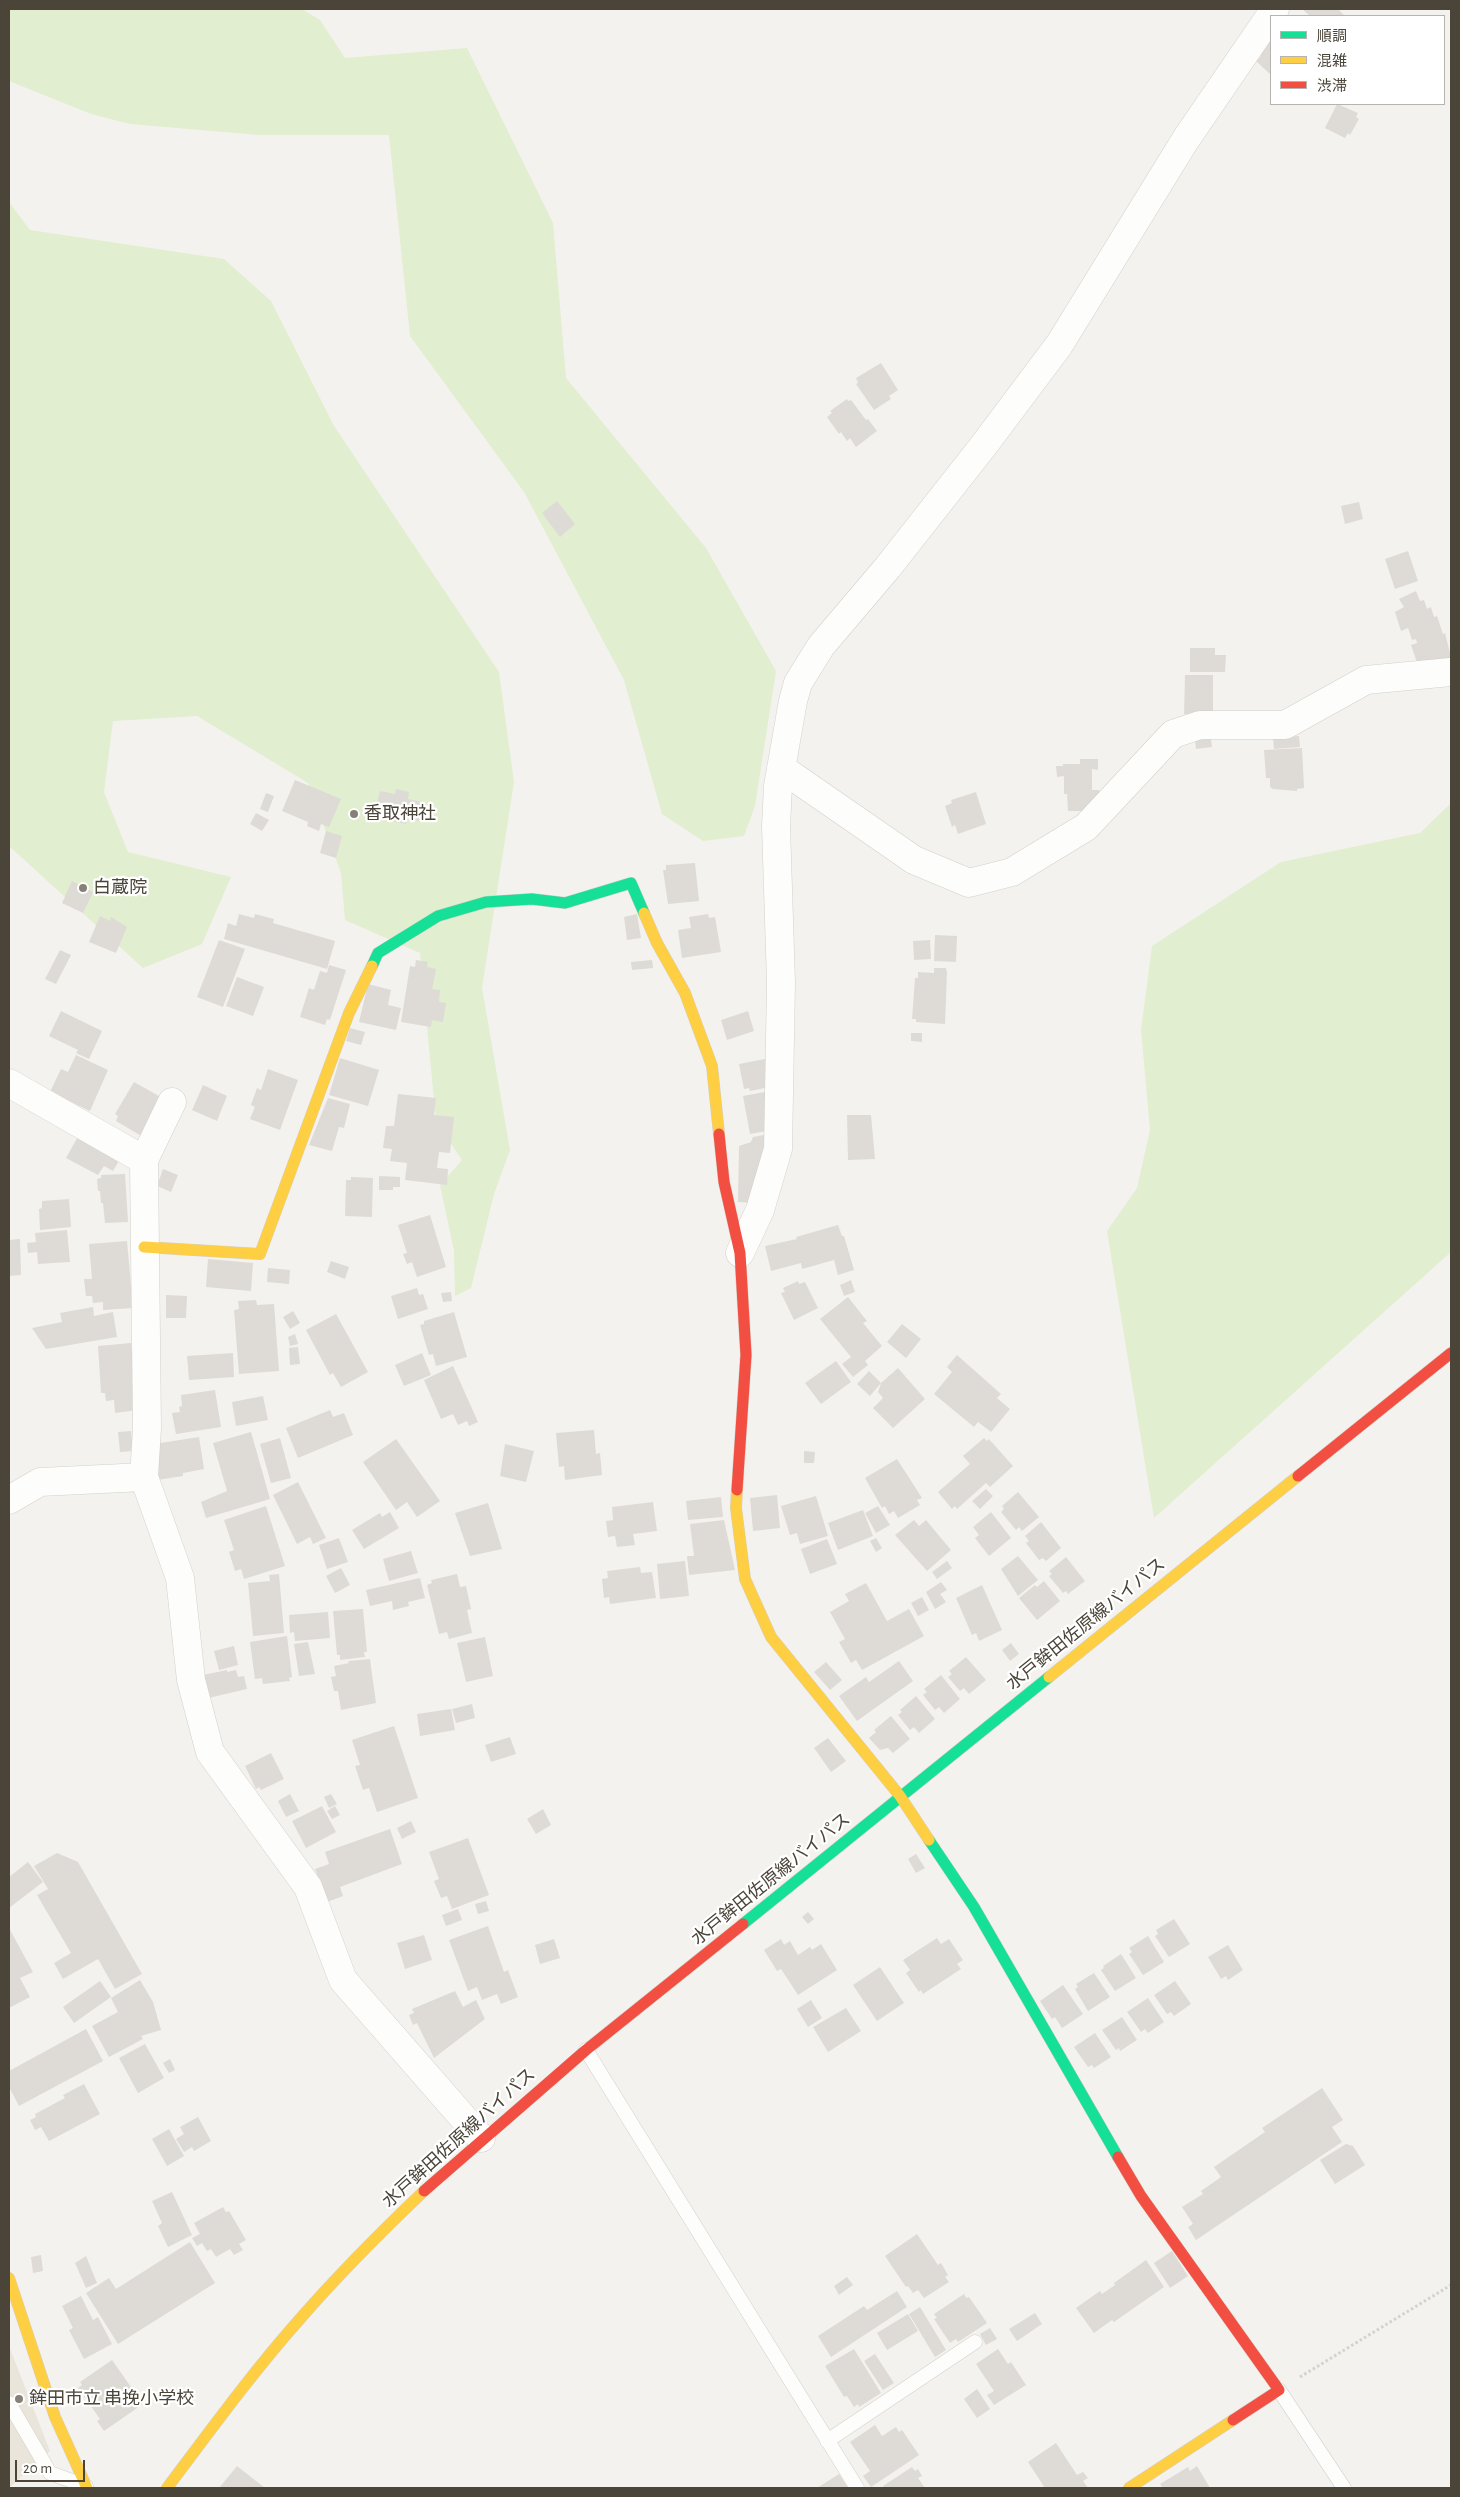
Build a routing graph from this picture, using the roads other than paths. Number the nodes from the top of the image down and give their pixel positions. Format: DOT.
graph roads {
  1 [pos="1270,16"];
  2 [pos="1451,672"];
  3 [pos="781,768"];
  4 [pos="9,1083"];
  5 [pos="172,1102"];
  6 [pos="144,1160"];
  7 [pos="144,1247"];
  8 [pos="740,1253"];
  9 [pos="1451,1352"];
  10 [pos="144,1477"];
  11 [pos="9,1500"];
  12 [pos="900,1796"];
  13 [pos="586,2050"];
  14 [pos="481,2138"];
  15 [pos="9,2278"];
  16 [pos="975,2342"];
  17 [pos="1279,2390"];
  18 [pos="9,2403"];
  19 [pos="827,2441"];
  20 [pos="87,2488"];
  21 [pos="167,2488"];
  22 [pos="857,2488"];
  23 [pos="1129,2488"];
  24 [pos="1344,2488"];
  1 -- 3 [label="street"];
  2 -- 3 [label="street"];
  3 -- 8 [label="street"];
  4 -- 6 [label="street"];
  5 -- 6 [label="street"];
  6 -- 7 [label="street"];
  7 -- 8 [label="street"];
  7 -- 10 [label="street"];
  8 -- 12 [label="street"];
  9 -- 12 [label="street, 水戸鉾田佐原線バイパス"];
  10 -- 11 [label="street"];
  10 -- 14 [label="street"];
  12 -- 13 [label="street, 水戸鉾田佐原線バイパス"];
  12 -- 17 [label="street"];
  13 -- 14 [label="street, 水戸鉾田佐原線バイパス"];
  13 -- 19 [label="lane"];
  14 -- 21 [label="street, 水戸鉾田佐原線バイパス"];
  15 -- 20 [label="street"];
  16 -- 19 [label="lane"];
  17 -- 23 [label="street"];
  17 -- 24 [label="lane"];
  18 -- 20 [label="lane"];
  19 -- 22 [label="lane"];
}
